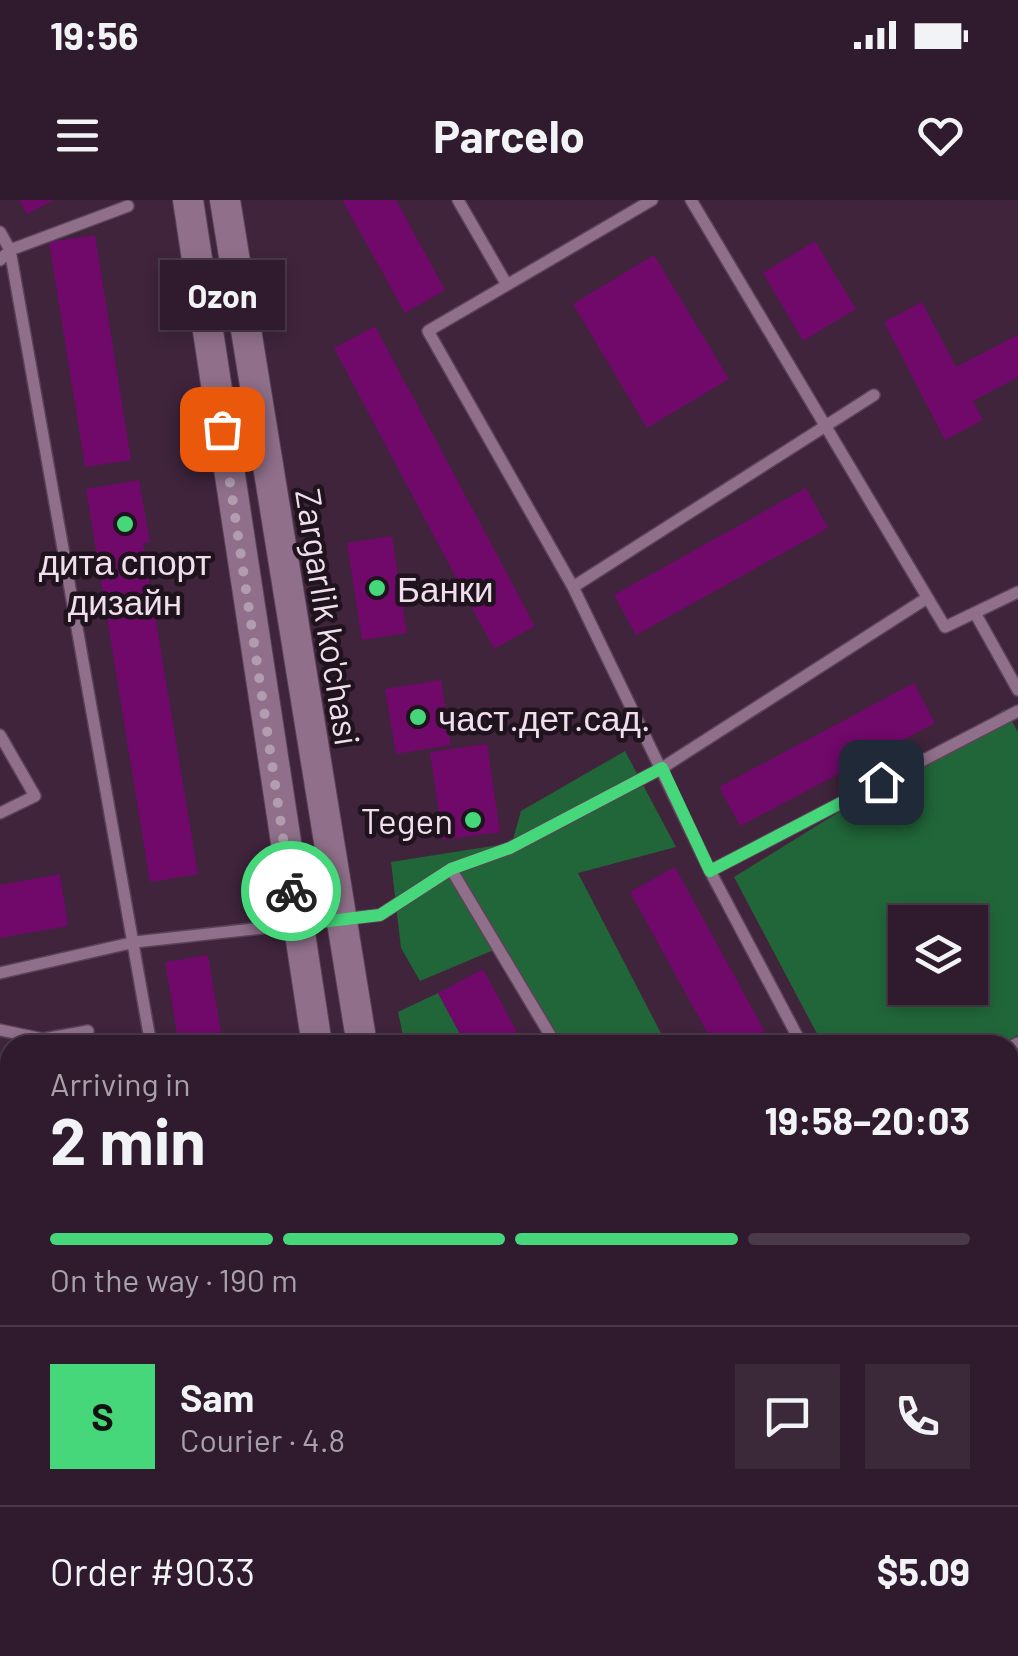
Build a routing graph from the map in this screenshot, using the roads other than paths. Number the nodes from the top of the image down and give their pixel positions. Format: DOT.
graph roads {
  1 [pos="188,200"];
  2 [pos="225,200"];
  3 [pos="458,200"];
  4 [pos="622,200"];
  5 [pos="652,200"];
  6 [pos="691,200"];
  7 [pos="128,206"];
  8 [pos="629,213"];
  9 [pos="0,232"];
  10 [pos="5,255"];
  11 [pos="507,285"];
  12 [pos="874,395"];
  13 [pos="824,423"];
  14 [pos="572,587"];
  15 [pos="1018,592"];
  16 [pos="927,598"];
  17 [pos="975,613"];
  18 [pos="1018,690"];
  19 [pos="1018,710"];
  20 [pos="0,734"];
  21 [pos="662,768"];
  22 [pos="0,813"];
  23 [pos="451,869"];
  24 [pos="710,871"];
  25 [pos="340,921"];
  26 [pos="296,925"];
  27 [pos="135,942"];
  28 [pos="0,973"];
  29 [pos="88,1031"];
  30 [pos="66,1035"];
  31 [pos="149,1035"];
  32 [pos="316,1035"];
  33 [pos="360,1035"];
  34 [pos="550,1035"];
  35 [pos="797,1035"];
  1 -- 26 [label="main road"];
  2 -- 25 [label="main road, Zargarlik ko'chasi"];
  3 -- 11 [label="lane"];
  4 -- 8 [label="lane"];
  5 -- 8 [label="lane"];
  6 -- 13 [label="lane"];
  7 -- 10 [label="lane"];
  8 -- 11 [label="lane"];
  9 -- 10 [label="lane"];
  10 -- 27 [label="lane"];
  11 -- 14 [label="lane"];
  12 -- 13 [label="lane"];
  13 -- 14 [label="lane"];
  13 -- 16 [label="lane"];
  14 -- 21 [label="lane"];
  15 -- 17 [label="lane"];
  16 -- 17 [label="lane"];
  16 -- 21 [label="lane"];
  17 -- 18 [label="lane"];
  19 -- 24 [label="lane"];
  20 -- 22 [label="lane"];
  21 -- 23 [label="lane"];
  21 -- 24 [label="lane"];
  23 -- 25 [label="lane"];
  23 -- 34 [label="lane"];
  24 -- 35 [label="lane"];
  25 -- 26 [label="lane"];
  25 -- 33 [label="main road, Zargarlik ko'chasi"];
  26 -- 27 [label="lane"];
  26 -- 32 [label="main road"];
  27 -- 28 [label="lane"];
  27 -- 31 [label="lane"];
  29 -- 30 [label="lane"];
}
